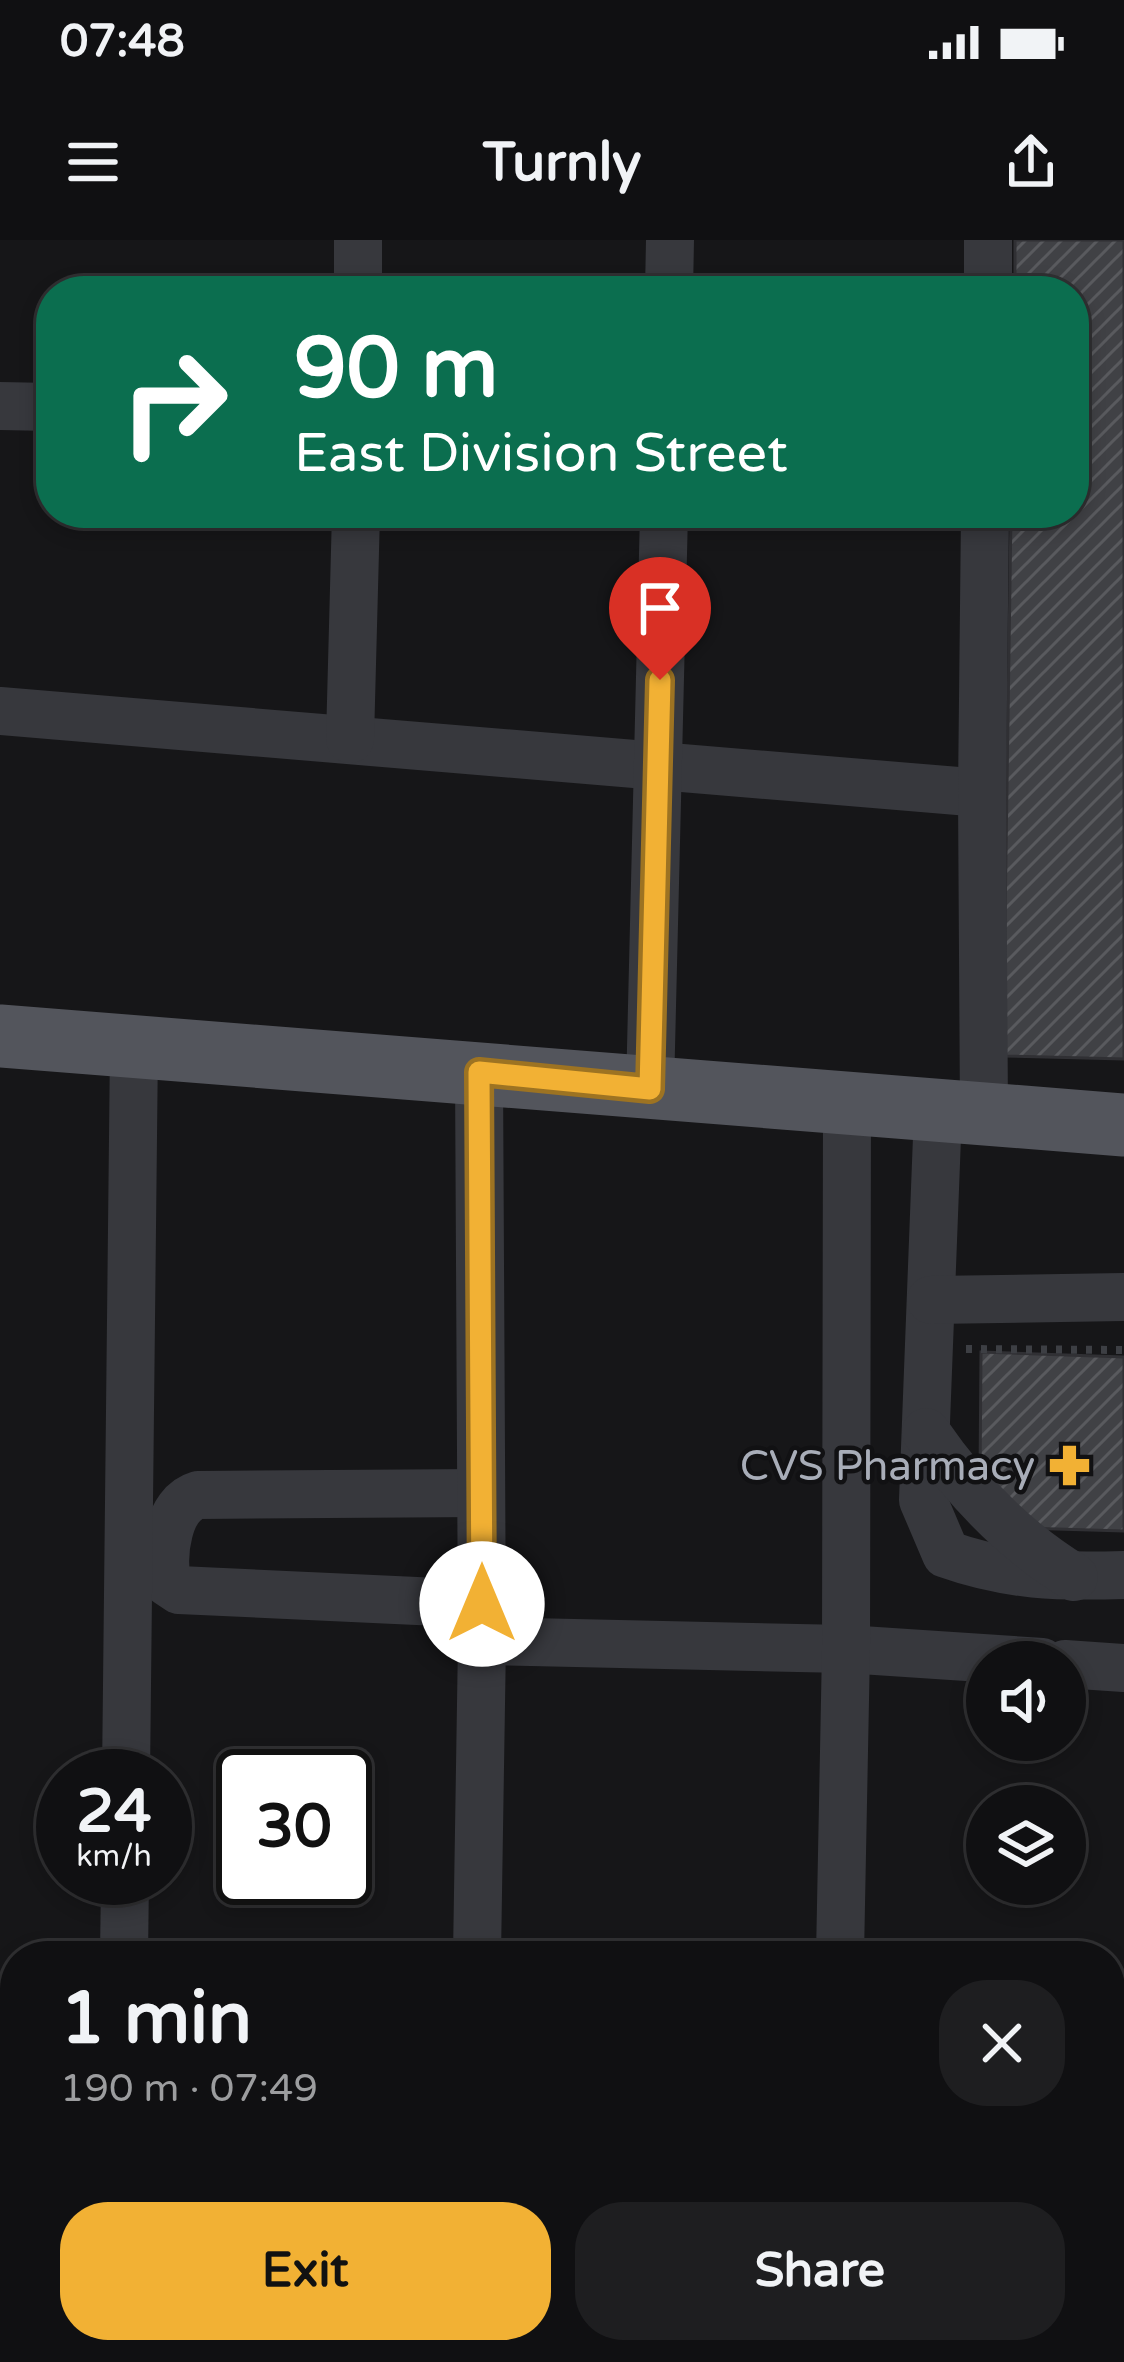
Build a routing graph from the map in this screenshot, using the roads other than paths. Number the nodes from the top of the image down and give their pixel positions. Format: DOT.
graph roads {
  1 [pos="358,240"];
  2 [pos="670,240"];
  3 [pos="988,240"];
  4 [pos="358,276"];
  5 [pos="669,276"];
  6 [pos="988,276"];
  7 [pos="0,406"];
  8 [pos="36,407"];
  9 [pos="356,528"];
  10 [pos="664,528"];
  11 [pos="985,528"];
  12 [pos="0,711"];
  13 [pos="350,739"];
  14 [pos="658,764"];
  15 [pos="982,794"];
  16 [pos="0,1036"];
  17 [pos="134,1046"];
  18 [pos="479,1072"];
  19 [pos="650,1089"];
  20 [pos="847,1105"];
  21 [pos="961,1112"];
  22 [pos="1124,1125"];
  23 [pos="1124,1297"];
  24 [pos="931,1300"];
  25 [pos="926,1432"];
  26 [pos="482,1493"];
  27 [pos="1124,1575"];
  28 [pos="1075,1577"];
  29 [pos="482,1622"];
  30 [pos="846,1649"];
  31 [pos="966,1657"];
  32 [pos="1086,1665"];
  33 [pos="1124,1667"];
  34 [pos="126,1749"];
  35 [pos="125,1905"];
  36 [pos="124,1941"];
  37 [pos="477,1941"];
  38 [pos="840,1941"];
  1 -- 4 [label="street"];
  2 -- 5 [label="street"];
  3 -- 6 [label="street"];
  7 -- 8 [label="street"];
  9 -- 13 [label="street"];
  10 -- 14 [label="street"];
  11 -- 15 [label="street"];
  12 -- 13 [label="street"];
  13 -- 14 [label="street"];
  14 -- 15 [label="street"];
  14 -- 19 [label="street"];
  15 -- 21 [label="street"];
  16 -- 17 [label="main road"];
  17 -- 18 [label="main road"];
  17 -- 34 [label="street"];
  18 -- 19 [label="main road"];
  18 -- 26 [label="street"];
  19 -- 20 [label="main road"];
  20 -- 21 [label="main road"];
  20 -- 30 [label="street"];
  21 -- 22 [label="main road"];
  21 -- 24 [label="street"];
  23 -- 24 [label="street"];
  24 -- 25 [label="street"];
  25 -- 28 [label="street"];
  25 -- 28 [label="street"];
  26 -- 29 [label="street"];
  26 -- 29 [label="street"];
  27 -- 28 [label="street"];
  29 -- 30 [label="street"];
  29 -- 37 [label="street"];
  30 -- 31 [label="street"];
  30 -- 38 [label="street"];
  32 -- 33 [label="street"];
  35 -- 36 [label="street"];
}
